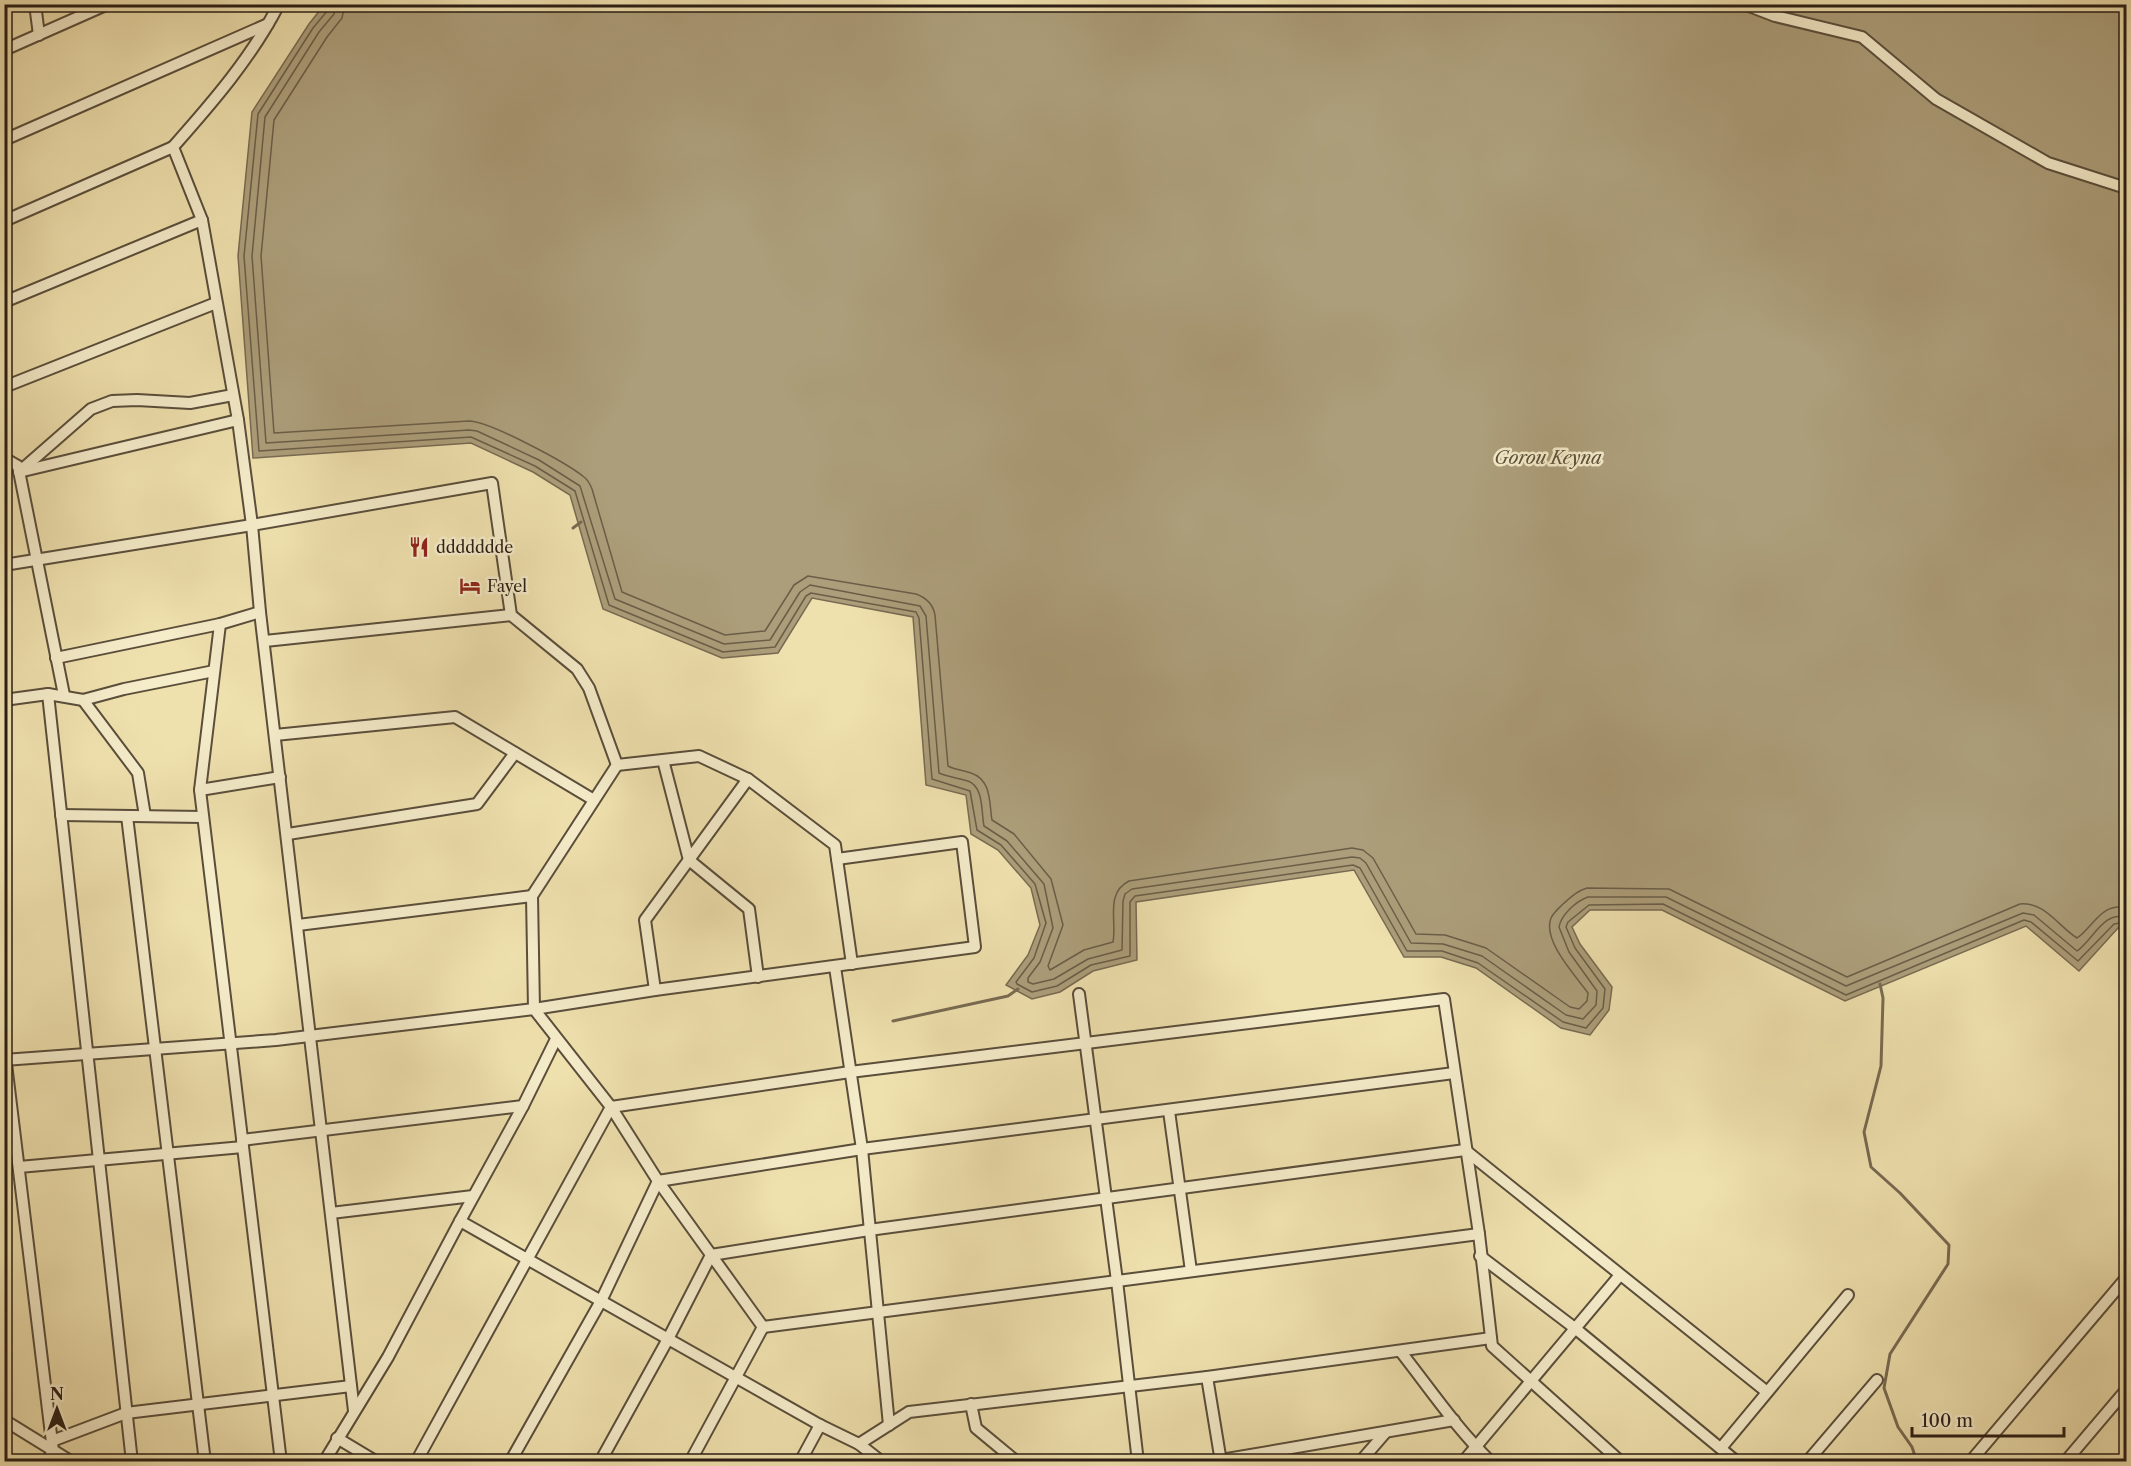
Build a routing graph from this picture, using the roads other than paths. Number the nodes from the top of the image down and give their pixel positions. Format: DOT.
graph roads {
  1 [pos="35,4"];
  2 [pos="108,4"];
  3 [pos="279,4"];
  4 [pos="1526,4"];
  5 [pos="1558,4"];
  6 [pos="1744,4"];
  7 [pos="269,24"];
  8 [pos="39,35"];
  9 [pos="4,50"];
  10 [pos="4,140"];
  11 [pos="173,147"];
  12 [pos="2127,188"];
  13 [pos="202,220"];
  14 [pos="4,221"];
  15 [pos="4,302"];
  16 [pos="216,303"];
  17 [pos="4,387"];
  18 [pos="233,395"];
  19 [pos="238,420"];
  20 [pos="4,458"];
  21 [pos="20,472"];
  22 [pos="252,525"];
  23 [pos="37,559"];
  24 [pos="4,565"];
  25 [pos="260,612"];
  26 [pos="511,615"];
  27 [pos="220,624"];
  28 [pos="265,641"];
  29 [pos="56,658"];
  30 [pos="214,671"];
  31 [pos="48,694"];
  32 [pos="64,695"];
  33 [pos="4,700"];
  34 [pos="83,700"];
  35 [pos="275,735"];
  36 [pos="515,753"];
  37 [pos="663,760"];
  38 [pos="617,765"];
  39 [pos="280,777"];
  40 [pos="748,779"];
  41 [pos="200,790"];
  42 [pos="594,800"];
  43 [pos="61,815"];
  44 [pos="127,816"];
  45 [pos="145,816"];
  46 [pos="204,817"];
  47 [pos="288,834"];
  48 [pos="837,859"];
  49 [pos="689,860"];
  50 [pos="532,896"];
  51 [pos="298,925"];
  52 [pos="852,964"];
  53 [pos="835,967"];
  54 [pos="758,977"];
  55 [pos="655,990"];
  56 [pos="1078,994"];
  57 [pos="534,1009"];
  58 [pos="311,1035"];
  59 [pos="556,1039"];
  60 [pos="1085,1043"];
  61 [pos="231,1044"];
  62 [pos="4,1047"];
  63 [pos="155,1049"];
  64 [pos="87,1054"];
  65 [pos="5,1059"];
  66 [pos="850,1072"];
  67 [pos="1454,1073"];
  68 [pos="523,1107"];
  69 [pos="611,1107"];
  70 [pos="1169,1111"];
  71 [pos="1096,1120"];
  72 [pos="322,1131"];
  73 [pos="243,1143"];
  74 [pos="862,1149"];
  75 [pos="1466,1150"];
  76 [pos="168,1154"];
  77 [pos="99,1160"];
  78 [pos="19,1167"];
  79 [pos="658,1181"];
  80 [pos="1180,1189"];
  81 [pos="473,1196"];
  82 [pos="1106,1198"];
  83 [pos="331,1213"];
  84 [pos="460,1221"];
  85 [pos="869,1230"];
  86 [pos="1479,1234"];
  87 [pos="711,1255"];
  88 [pos="1480,1256"];
  89 [pos="526,1259"];
  90 [pos="1191,1272"];
  91 [pos="1620,1275"];
  92 [pos="2127,1278"];
  93 [pos="1117,1281"];
  94 [pos="1848,1295"];
  95 [pos="601,1301"];
  96 [pos="879,1312"];
  97 [pos="764,1327"];
  98 [pos="1576,1329"];
  99 [pos="1491,1338"];
  100 [pos="668,1339"];
  101 [pos="1401,1352"];
  102 [pos="1207,1377"];
  103 [pos="736,1378"];
  104 [pos="1877,1380"];
  105 [pos="1531,1381"];
  106 [pos="351,1386"];
  107 [pos="1129,1387"];
  108 [pos="2127,1390"];
  109 [pos="1767,1392"];
  110 [pos="273,1395"];
  111 [pos="198,1404"];
  112 [pos="971,1404"];
  113 [pos="354,1411"];
  114 [pos="126,1413"];
  115 [pos="4,1420"];
  116 [pos="1454,1420"];
  117 [pos="820,1425"];
  118 [pos="889,1425"];
  119 [pos="1386,1432"];
  120 [pos="337,1438"];
  121 [pos="859,1444"];
  122 [pos="53,1446"];
  123 [pos="1475,1447"];
  124 [pos="1721,1448"];
  125 [pos="47,1461"];
  126 [pos="72,1461"];
  127 [pos="132,1461"];
  128 [pos="205,1461"];
  129 [pos="281,1461"];
  130 [pos="324,1461"];
  131 [pos="377,1461"];
  132 [pos="416,1461"];
  133 [pos="510,1461"];
  134 [pos="600,1461"];
  135 [pos="690,1461"];
  136 [pos="800,1461"];
  137 [pos="882,1461"];
  138 [pos="1017,1461"];
  139 [pos="1138,1461"];
  140 [pos="1221,1461"];
  141 [pos="1360,1461"];
  142 [pos="1463,1461"];
  143 [pos="1491,1461"];
  144 [pos="1621,1461"];
  145 [pos="1737,1461"];
  146 [pos="1807,1461"];
  147 [pos="1970,1461"];
  148 [pos="2065,1461"];
  1 -- 8 [label="street"];
  2 -- 8 [label="street"];
  3 -- 7 [label="street"];
  4 -- 5 [label="street"];
  6 -- 12 [label="street"];
  7 -- 10 [label="street"];
  7 -- 11 [label="street"];
  8 -- 9 [label="street"];
  11 -- 13 [label="street"];
  11 -- 14 [label="street"];
  13 -- 15 [label="street"];
  13 -- 16 [label="street"];
  16 -- 17 [label="street"];
  16 -- 18 [label="street"];
  18 -- 19 [label="street"];
  18 -- 21 [label="street"];
  19 -- 21 [label="street"];
  19 -- 22 [label="street"];
  20 -- 21 [label="street"];
  21 -- 23 [label="street"];
  22 -- 23 [label="street"];
  22 -- 25 [label="street"];
  22 -- 26 [label="street"];
  23 -- 24 [label="street"];
  23 -- 29 [label="street"];
  25 -- 27 [label="street"];
  25 -- 28 [label="street"];
  26 -- 28 [label="street"];
  26 -- 38 [label="street"];
  27 -- 29 [label="street"];
  27 -- 30 [label="street"];
  28 -- 35 [label="street"];
  29 -- 32 [label="street"];
  30 -- 34 [label="street"];
  30 -- 41 [label="street"];
  31 -- 32 [label="street"];
  31 -- 33 [label="street"];
  31 -- 43 [label="street"];
  32 -- 34 [label="street"];
  34 -- 45 [label="street"];
  35 -- 36 [label="street"];
  35 -- 39 [label="street"];
  36 -- 42 [label="street"];
  36 -- 47 [label="street"];
  37 -- 38 [label="street"];
  37 -- 40 [label="street"];
  37 -- 49 [label="street"];
  38 -- 42 [label="street"];
  39 -- 41 [label="street"];
  39 -- 47 [label="street"];
  40 -- 48 [label="street"];
  40 -- 49 [label="street"];
  41 -- 46 [label="street"];
  42 -- 50 [label="street"];
  43 -- 44 [label="street"];
  43 -- 64 [label="street"];
  44 -- 45 [label="street"];
  44 -- 63 [label="street"];
  45 -- 46 [label="street"];
  46 -- 61 [label="street"];
  47 -- 51 [label="street"];
  48 -- 52 [label="street"];
  48 -- 52 [label="street"];
  49 -- 54 [label="street"];
  49 -- 55 [label="street"];
  50 -- 51 [label="street"];
  50 -- 57 [label="street"];
  51 -- 58 [label="street"];
  52 -- 53 [label="street"];
  53 -- 54 [label="street"];
  53 -- 66 [label="street"];
  54 -- 55 [label="street"];
  55 -- 57 [label="street"];
  56 -- 60 [label="street"];
  57 -- 58 [label="street"];
  57 -- 59 [label="street"];
  58 -- 61 [label="street"];
  58 -- 72 [label="street"];
  59 -- 68 [label="street"];
  59 -- 69 [label="street"];
  60 -- 66 [label="street"];
  60 -- 67 [label="street"];
  60 -- 71 [label="street"];
  61 -- 63 [label="street"];
  61 -- 73 [label="street"];
  62 -- 65 [label="street"];
  63 -- 64 [label="street"];
  63 -- 76 [label="street"];
  64 -- 65 [label="street"];
  64 -- 77 [label="street"];
  65 -- 78 [label="street"];
  66 -- 69 [label="street"];
  66 -- 74 [label="street"];
  67 -- 70 [label="street"];
  67 -- 75 [label="street"];
  68 -- 72 [label="street"];
  68 -- 81 [label="street"];
  69 -- 79 [label="street"];
  69 -- 89 [label="street"];
  70 -- 71 [label="street"];
  70 -- 80 [label="street"];
  71 -- 74 [label="street"];
  71 -- 82 [label="street"];
  72 -- 73 [label="street"];
  72 -- 83 [label="street"];
  73 -- 76 [label="street"];
  73 -- 110 [label="street"];
  74 -- 79 [label="street"];
  74 -- 85 [label="street"];
  75 -- 80 [label="street"];
  75 -- 86 [label="street"];
  75 -- 91 [label="street"];
  76 -- 77 [label="street"];
  76 -- 111 [label="street"];
  77 -- 78 [label="street"];
  77 -- 114 [label="street"];
  78 -- 122 [label="street"];
  79 -- 87 [label="street"];
  79 -- 95 [label="street"];
  80 -- 82 [label="street"];
  80 -- 90 [label="street"];
  81 -- 83 [label="street"];
  81 -- 84 [label="street"];
  82 -- 85 [label="street"];
  82 -- 93 [label="street"];
  83 -- 106 [label="street"];
  84 -- 89 [label="street"];
  84 -- 113 [label="street"];
  85 -- 87 [label="street"];
  85 -- 96 [label="street"];
  86 -- 88 [label="street"];
  86 -- 90 [label="street"];
  87 -- 97 [label="street"];
  87 -- 100 [label="street"];
  88 -- 98 [label="street"];
  88 -- 99 [label="street"];
  89 -- 95 [label="street"];
  89 -- 132 [label="street"];
  90 -- 93 [label="street"];
  91 -- 98 [label="street"];
  91 -- 109 [label="street"];
  92 -- 147 [label="street"];
  93 -- 96 [label="street"];
  93 -- 107 [label="street"];
  94 -- 109 [label="street"];
  95 -- 100 [label="street"];
  95 -- 133 [label="street"];
  96 -- 97 [label="street"];
  96 -- 118 [label="street"];
  97 -- 103 [label="street"];
  98 -- 105 [label="street"];
  98 -- 124 [label="street"];
  99 -- 101 [label="street"];
  99 -- 105 [label="street"];
  100 -- 103 [label="street"];
  100 -- 134 [label="street"];
  101 -- 102 [label="street"];
  101 -- 116 [label="street"];
  102 -- 107 [label="street"];
  102 -- 140 [label="street"];
  103 -- 117 [label="street"];
  103 -- 135 [label="street"];
  104 -- 146 [label="street"];
  105 -- 123 [label="street"];
  105 -- 144 [label="street"];
  106 -- 110 [label="street"];
  106 -- 113 [label="street"];
  107 -- 112 [label="street"];
  107 -- 139 [label="street"];
  108 -- 148 [label="street"];
  109 -- 124 [label="street"];
  110 -- 111 [label="street"];
  110 -- 129 [label="street"];
  111 -- 114 [label="street"];
  111 -- 128 [label="street"];
  112 -- 118 [label="street"];
  112 -- 138 [label="street"];
  113 -- 120 [label="street"];
  114 -- 122 [label="street"];
  114 -- 127 [label="street"];
  115 -- 122 [label="street"];
  116 -- 119 [label="street"];
  116 -- 123 [label="street"];
  117 -- 121 [label="street"];
  117 -- 136 [label="street"];
  118 -- 121 [label="street"];
  119 -- 140 [label="street"];
  119 -- 141 [label="street"];
  120 -- 130 [label="street"];
  120 -- 131 [label="street"];
  121 -- 137 [label="street"];
  122 -- 125 [label="street"];
  122 -- 126 [label="street"];
  123 -- 142 [label="street"];
  123 -- 143 [label="street"];
  124 -- 145 [label="street"];
}
